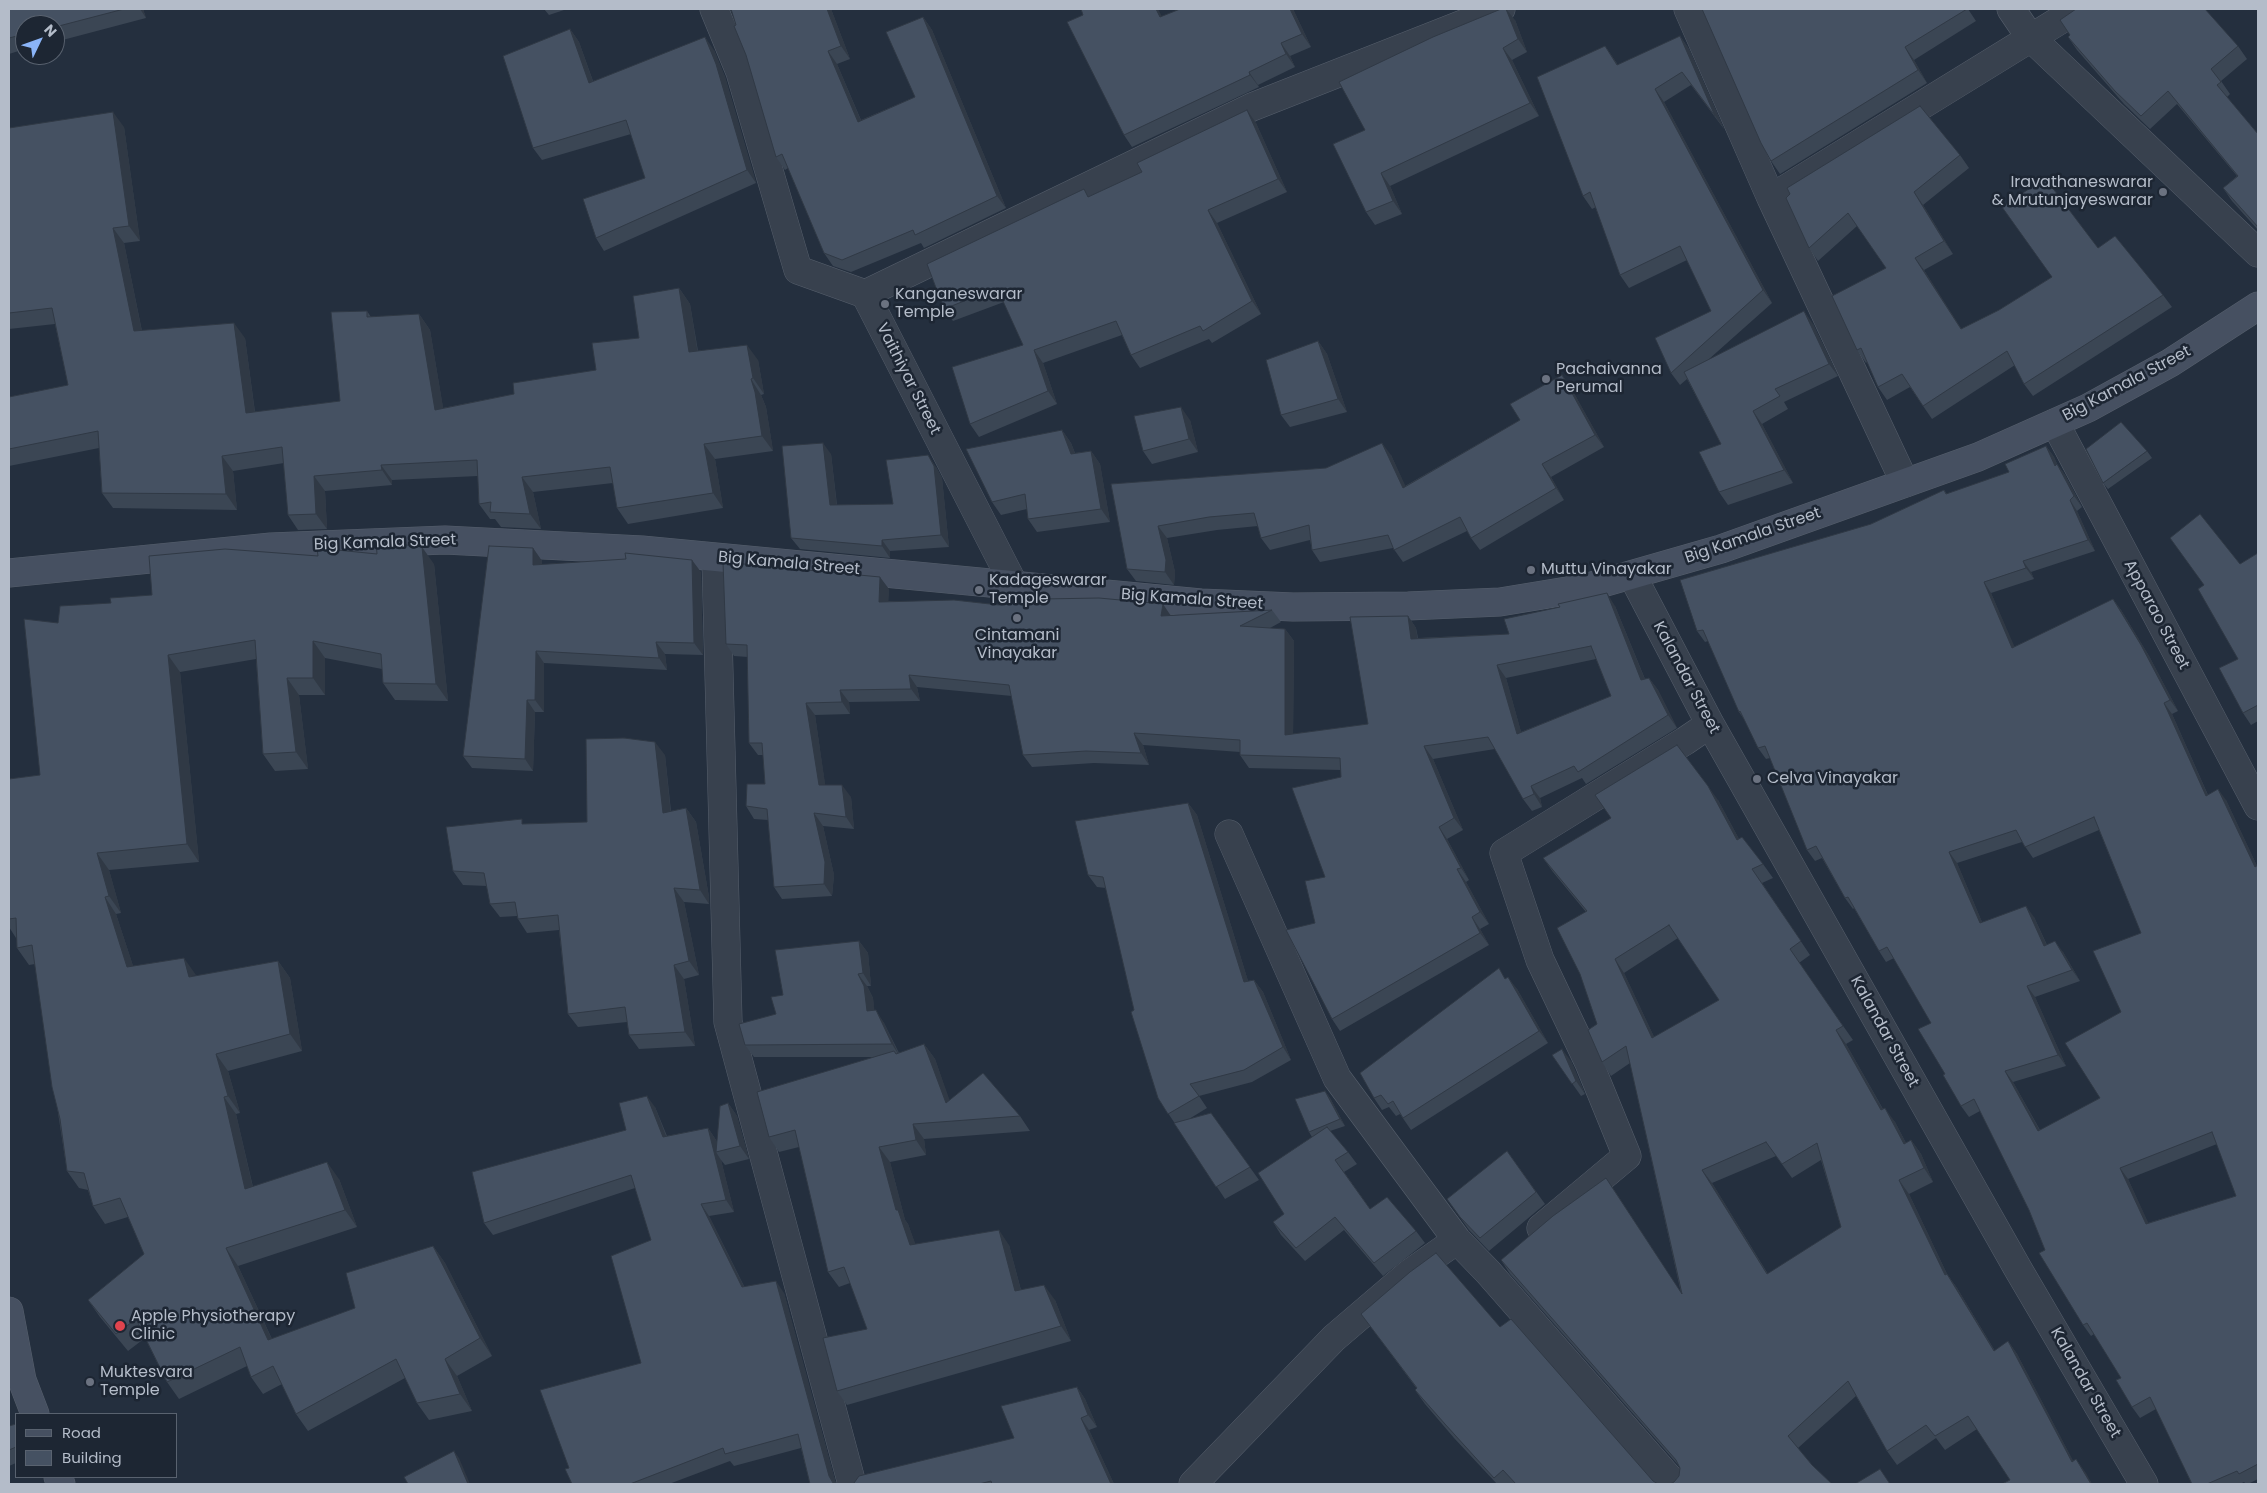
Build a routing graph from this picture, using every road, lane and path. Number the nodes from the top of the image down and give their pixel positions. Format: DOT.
graph roads {
  1 [pos="714,9"];
  2 [pos="1501,9"];
  3 [pos="1688,9"];
  4 [pos="2011,9"];
  5 [pos="2078,9"];
  6 [pos="2030,37"];
  7 [pos="1771,198"];
  8 [pos="2258,253"];
  9 [pos="865,294"];
  10 [pos="2258,306"];
  11 [pos="2055,423"];
  12 [pos="1905,483"];
  13 [pos="716,558"];
  14 [pos="9,573"];
  15 [pos="1632,575"];
  16 [pos="1014,585"];
  17 [pos="1710,724"];
  18 [pos="2258,806"];
  19 [pos="1229,834"];
  20 [pos="1457,1240"];
  21 [pos="1488,1272"];
  22 [pos="9,1311"];
  23 [pos="15,1382"];
  24 [pos="34,1413"];
  25 [pos="852,1484"];
  26 [pos="1193,1484"];
  27 [pos="1674,1484"];
  28 [pos="2144,1484"];
  1 -- 9 [label="street"];
  2 -- 9 [label="street"];
  3 -- 7 [label="street"];
  4 -- 6 [label="street"];
  5 -- 6 [label="street"];
  6 -- 7 [label="street"];
  6 -- 8 [label="street"];
  7 -- 12 [label="street"];
  9 -- 16 [label="street, Vaithiyar Street"];
  10 -- 11 [label="main road, Big Kamala Street"];
  11 -- 12 [label="main road, Big Kamala Street"];
  11 -- 18 [label="street, Apparao Street"];
  12 -- 15 [label="main road, Big Kamala Street"];
  13 -- 14 [label="main road, Big Kamala Street"];
  13 -- 16 [label="main road, Big Kamala Street"];
  13 -- 25 [label="street"];
  15 -- 16 [label="main road, Big Kamala Street"];
  15 -- 17 [label="street, Kalandar Street"];
  17 -- 21 [label="street"];
  17 -- 28 [label="street, Kalandar Street"];
  19 -- 20 [label="street"];
  20 -- 21 [label="street"];
  20 -- 26 [label="street"];
  21 -- 27 [label="street"];
  22 -- 23 [label="main road"];
  23 -- 24 [label="main road"];
}
